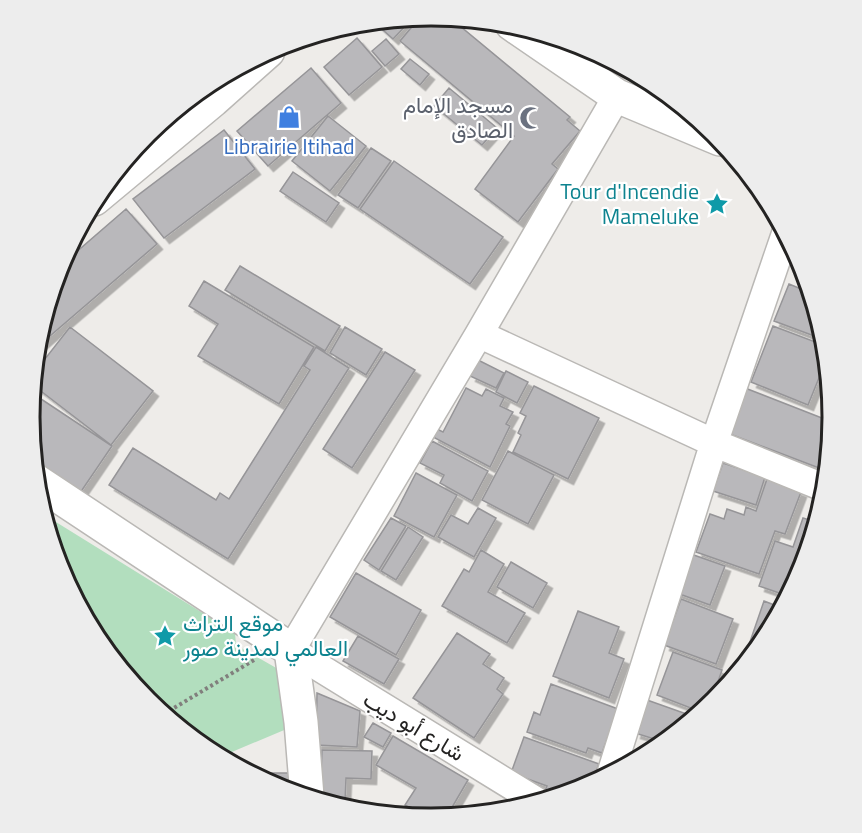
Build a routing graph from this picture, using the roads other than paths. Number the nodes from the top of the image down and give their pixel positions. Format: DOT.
graph roads {
  1 [pos="535,40"];
  2 [pos="239,76"];
  3 [pos="617,96"];
  4 [pos="695,128"];
  5 [pos="125,173"];
  6 [pos="782,244"];
  7 [pos="479,334"];
  8 [pos="714,443"];
  9 [pos="816,484"];
  10 [pos="47,488"];
  11 [pos="285,646"];
  12 [pos="615,761"];
  13 [pos="306,787"];
  14 [pos="528,795"];
  1 -- 3 [label="street"];
  2 -- 5 [label="street"];
  3 -- 4 [label="street"];
  3 -- 7 [label="street"];
  6 -- 8 [label="street"];
  7 -- 8 [label="street"];
  7 -- 11 [label="street"];
  8 -- 9 [label="street"];
  8 -- 12 [label="street"];
  10 -- 11 [label="street"];
  11 -- 13 [label="street"];
  11 -- 14 [label="street, شارع أبو ديب"];
}
